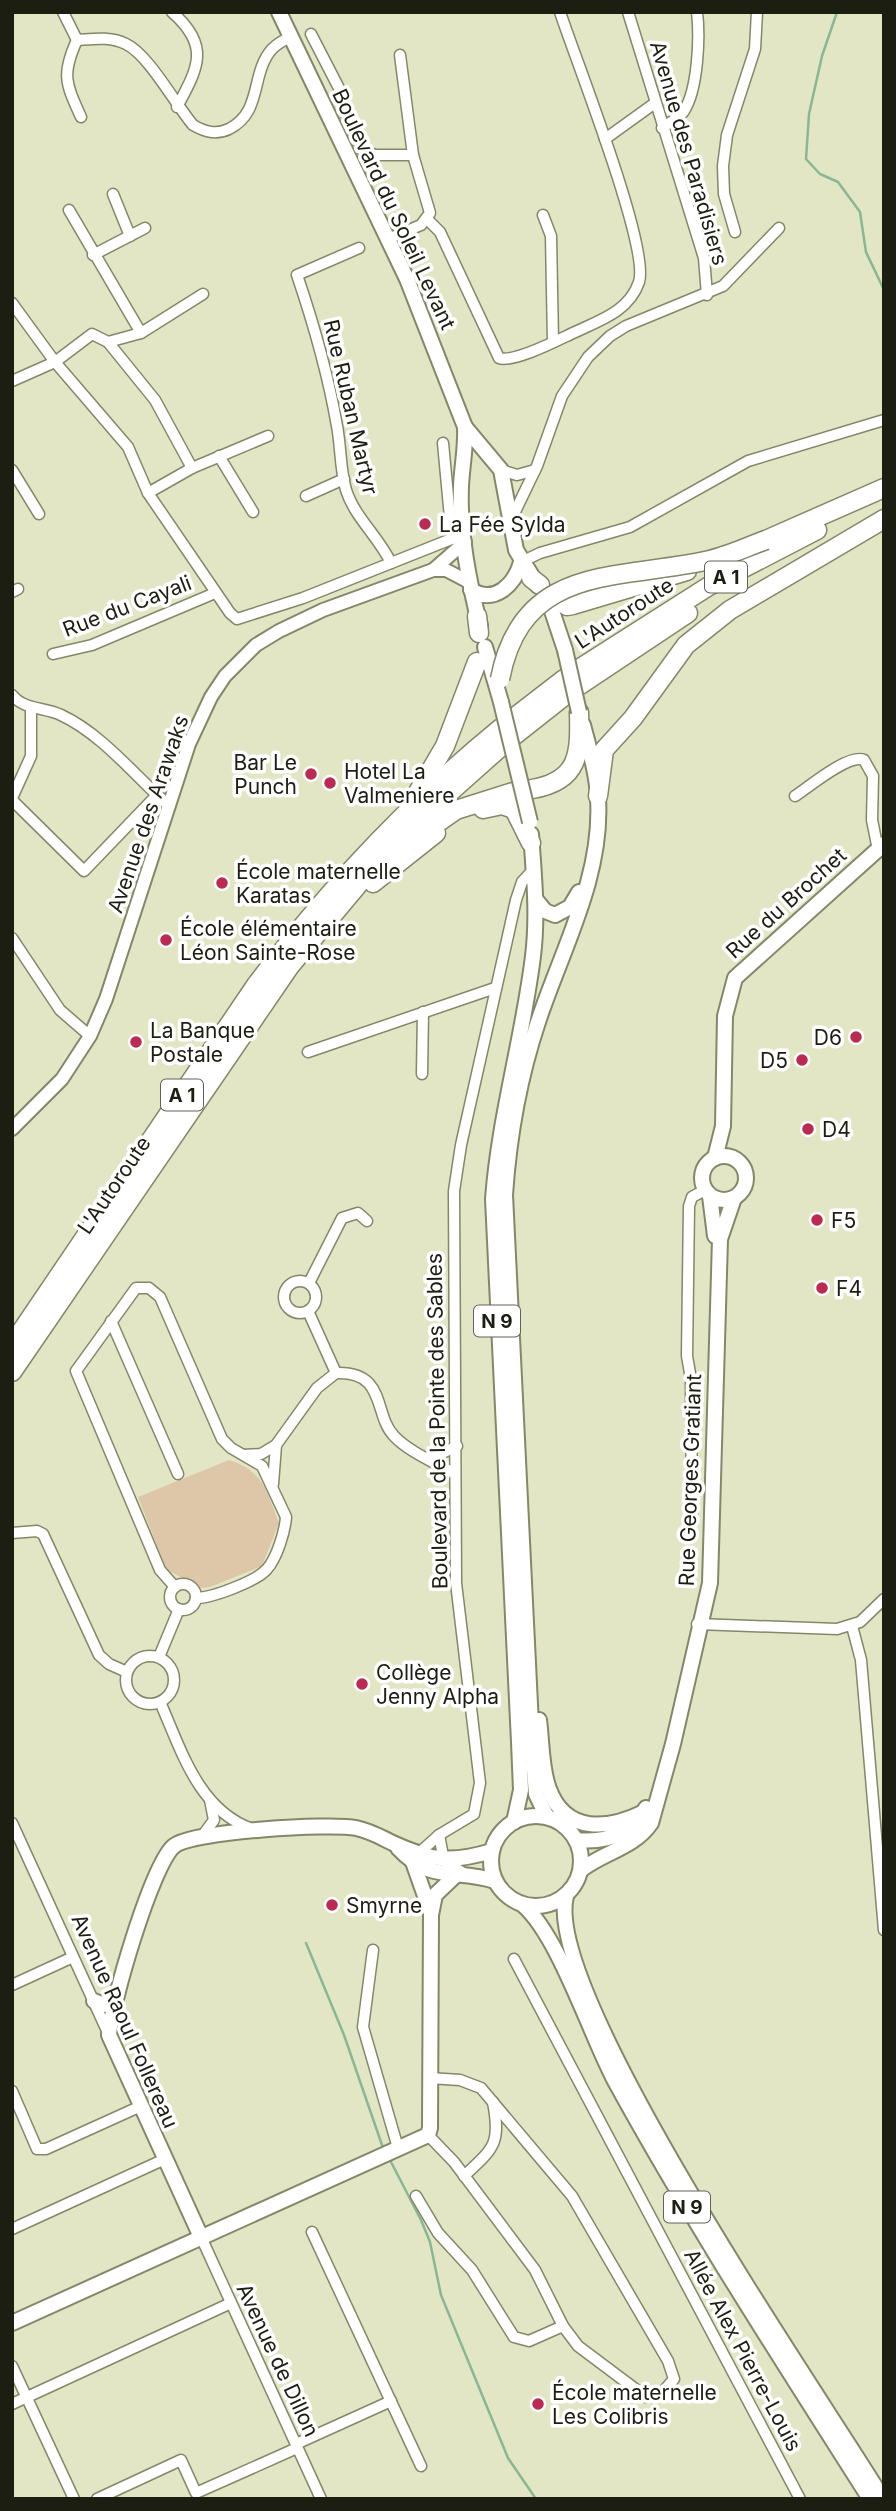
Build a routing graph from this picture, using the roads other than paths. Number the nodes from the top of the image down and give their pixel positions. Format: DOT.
graph roads {
  1 [pos="63,12"];
  2 [pos="172,12"];
  3 [pos="560,12"];
  4 [pos="628,12"];
  5 [pos="696,12"];
  6 [pos="757,12"];
  7 [pos="280,13"];
  8 [pos="311,34"];
  9 [pos="290,37"];
  10 [pos="77,40"];
  11 [pos="400,55"];
  12 [pos="655,103"];
  13 [pos="177,107"];
  14 [pos="81,117"];
  15 [pos="662,128"];
  16 [pos="605,139"];
  17 [pos="413,155"];
  18 [pos="113,194"];
  19 [pos="69,210"];
  20 [pos="543,215"];
  21 [pos="427,219"];
  22 [pos="145,228"];
  23 [pos="779,228"];
  24 [pos="735,232"];
  25 [pos="130,236"];
  26 [pos="388,239"];
  27 [pos="359,248"];
  28 [pos="93,255"];
  29 [pos="203,294"];
  30 [pos="707,295"];
  31 [pos="12,303"];
  32 [pos="141,333"];
  33 [pos="108,342"];
  34 [pos="553,342"];
  35 [pos="55,362"];
  36 [pos="12,381"];
  37 [pos="884,420"];
  38 [pos="466,427"];
  39 [pos="268,436"];
  40 [pos="443,443"];
  41 [pos="219,456"];
  42 [pos="496,465"];
  43 [pos="192,468"];
  44 [pos="12,470"];
  45 [pos="535,470"];
  46 [pos="463,472"];
  47 [pos="344,479"];
  48 [pos="16,486"];
  49 [pos="884,488"];
  50 [pos="148,493"];
  51 [pos="306,496"];
  52 [pos="884,500"];
  53 [pos="253,512"];
  54 [pos="39,513"];
  55 [pos="884,513"];
  56 [pos="884,519"];
  57 [pos="510,522"];
  58 [pos="460,538"];
  59 [pos="766,540"];
  60 [pos="521,562"];
  61 [pos="391,563"];
  62 [pos="433,570"];
  63 [pos="536,583"];
  64 [pos="470,586"];
  65 [pos="215,593"];
  66 [pos="317,593"];
  67 [pos="552,600"];
  68 [pos="323,610"];
  69 [pos="480,638"];
  70 [pos="53,654"];
  71 [pos="572,682"];
  72 [pos="12,695"];
  73 [pos="500,700"];
  74 [pos="31,707"];
  75 [pos="579,712"];
  76 [pos="508,732"];
  77 [pos="532,789"];
  78 [pos="513,792"];
  79 [pos="157,795"];
  80 [pos="598,796"];
  81 [pos="795,796"];
  82 [pos="12,799"];
  83 [pos="169,806"];
  84 [pos="526,822"];
  85 [pos="531,843"];
  86 [pos="881,847"];
  87 [pos="365,855"];
  88 [pos="593,862"];
  89 [pos="535,869"];
  90 [pos="370,885"];
  91 [pos="536,900"];
  92 [pos="12,937"];
  93 [pos="290,965"];
  94 [pos="495,988"];
  95 [pos="423,1012"];
  96 [pos="90,1035"];
  97 [pos="308,1052"];
  98 [pos="422,1074"];
  99 [pos="723,1126"];
  100 [pos="12,1129"];
  101 [pos="715,1158"];
  102 [pos="736,1160"];
  103 [pos="707,1193"];
  104 [pos="734,1198"];
  105 [pos="367,1221"];
  106 [pos="717,1239"];
  107 [pos="310,1283"];
  108 [pos="309,1311"];
  109 [pos="111,1321"];
  110 [pos="12,1345"];
  111 [pos="12,1372"];
  112 [pos="336,1373"];
  113 [pos="276,1445"];
  114 [pos="457,1447"];
  115 [pos="244,1455"];
  116 [pos="430,1459"];
  117 [pos="178,1474"];
  118 [pos="456,1474"];
  119 [pos="273,1485"];
  120 [pos="692,1521"];
  121 [pos="12,1533"];
  122 [pos="175,1587"];
  123 [pos="196,1598"];
  124 [pos="884,1599"];
  125 [pos="179,1609"];
  126 [pos="525,1616"];
  127 [pos="699,1624"];
  128 [pos="852,1626"];
  129 [pos="159,1657"];
  130 [pos="127,1672"];
  131 [pos="160,1702"];
  132 [pos="209,1800"];
  133 [pos="651,1804"];
  134 [pos="547,1818"];
  135 [pos="514,1822"];
  136 [pos="12,1823"];
  137 [pos="259,1832"];
  138 [pos="203,1835"];
  139 [pos="439,1835"];
  140 [pos="576,1840"];
  141 [pos="492,1851"];
  142 [pos="416,1857"];
  143 [pos="444,1861"];
  144 [pos="581,1870"];
  145 [pos="462,1876"];
  146 [pos="495,1881"];
  147 [pos="566,1896"];
  148 [pos="523,1905"];
  149 [pos="431,1915"];
  150 [pos="884,1930"];
  151 [pos="373,1950"];
  152 [pos="73,1957"];
  153 [pos="514,1959"];
  154 [pos="12,1985"];
  155 [pos="115,2000"];
  156 [pos="94,2001"];
  157 [pos="109,2035"];
  158 [pos="429,2078"];
  159 [pos="12,2091"];
  160 [pos="493,2101"];
  161 [pos="141,2106"];
  162 [pos="428,2135"];
  163 [pos="398,2148"];
  164 [pos="165,2159"];
  165 [pos="464,2176"];
  166 [pos="416,2196"];
  167 [pos="12,2229"];
  168 [pos="312,2232"];
  169 [pos="201,2237"];
  170 [pos="230,2303"];
  171 [pos="12,2323"];
  172 [pos="563,2326"];
  173 [pos="12,2366"];
  174 [pos="27,2398"];
  175 [pos="391,2401"];
  176 [pos="12,2404"];
  177 [pos="296,2446"];
  178 [pos="421,2466"];
  179 [pos="74,2499"];
  180 [pos="97,2499"];
  181 [pos="320,2499"];
  182 [pos="800,2499"];
  183 [pos="870,2499"];
  184 [pos="883,2499"];
  1 -- 10 [label="street"];
  2 -- 13 [label="street"];
  3 -- 16 [label="street"];
  4 -- 12 [label="street, Avenue des Paradisiers"];
  5 -- 15 [label="street"];
  6 -- 24 [label="street"];
  7 -- 9 [label="main road, Boulevard du Soleil Levant"];
  8 -- 17 [label="street"];
  9 -- 13 [label="street"];
  9 -- 26 [label="main road, Boulevard du Soleil Levant"];
  10 -- 13 [label="street"];
  10 -- 14 [label="street"];
  11 -- 17 [label="street"];
  12 -- 15 [label="street, Avenue des Paradisiers"];
  12 -- 16 [label="street"];
  15 -- 30 [label="street, Avenue des Paradisiers"];
  16 -- 34 [label="street"];
  17 -- 21 [label="street"];
  18 -- 25 [label="street"];
  19 -- 28 [label="street"];
  20 -- 34 [label="street"];
  21 -- 26 [label="street"];
  21 -- 34 [label="street"];
  22 -- 25 [label="street"];
  23 -- 30 [label="street"];
  25 -- 28 [label="street"];
  26 -- 38 [label="main road, Boulevard du Soleil Levant"];
  27 -- 47 [label="street, Rue Ruban Martyr"];
  28 -- 32 [label="street"];
  29 -- 32 [label="street"];
  30 -- 45 [label="street, Avenue des Paradisiers"];
  31 -- 35 [label="street"];
  32 -- 33 [label="street"];
  33 -- 35 [label="street"];
  33 -- 43 [label="street"];
  35 -- 36 [label="street"];
  35 -- 50 [label="street"];
  37 -- 60 [label="street"];
  38 -- 42 [label="main road, Boulevard du Soleil Levant"];
  38 -- 46 [label="main road, Boulevard du Soleil Levant"];
  39 -- 41 [label="street"];
  40 -- 58 [label="street"];
  41 -- 43 [label="street"];
  41 -- 53 [label="street"];
  42 -- 45 [label="street"];
  42 -- 46 [label="main road"];
  42 -- 57 [label="main road"];
  43 -- 50 [label="street"];
  44 -- 48 [label="street"];
  45 -- 57 [label="street, Avenue des Paradisiers"];
  46 -- 58 [label="main road, Boulevard du Soleil Levant"];
  47 -- 51 [label="street"];
  47 -- 61 [label="street, Rue Ruban Martyr"];
  48 -- 54 [label="street"];
  49 -- 59 [label="highway"];
  50 -- 65 [label="street"];
  52 -- 71 [label="highway, L'Autoroute / A 1"];
  55 -- 71 [label="highway, L'Autoroute / A 1"];
  56 -- 80 [label="highway"];
  57 -- 60 [label="main road"];
  58 -- 61 [label="street"];
  58 -- 62 [label="street, Avenue des Arawaks"];
  58 -- 64 [label="main road, Boulevard du Soleil Levant"];
  59 -- 67 [label="highway, bridge"];
  59 -- 73 [label="highway, bridge"];
  60 -- 63 [label="main road"];
  60 -- 64 [label="main road"];
  61 -- 66 [label="street"];
  62 -- 64 [label="street"];
  62 -- 68 [label="street, Avenue des Arawaks"];
  64 -- 69 [label="main road, Boulevard du Soleil Levant"];
  65 -- 66 [label="street"];
  65 -- 70 [label="street, Rue du Cayali"];
  66 -- 68 [label="street"];
  67 -- 75 [label="main road, bridge"];
  68 -- 83 [label="street, Avenue des Arawaks"];
  69 -- 73 [label="main road, Boulevard du Soleil Levant"];
  69 -- 87 [label="highway"];
  71 -- 76 [label="highway, L'Autoroute / A 1"];
  72 -- 74 [label="street"];
  73 -- 84 [label="main road, Boulevard du Soleil Levant, bridge"];
  74 -- 79 [label="street"];
  74 -- 82 [label="street"];
  75 -- 77 [label="highway"];
  75 -- 80 [label="main road, N 9"];
  76 -- 87 [label="highway, L'Autoroute / A 1"];
  76 -- 93 [label="highway, L'Autoroute / A 1"];
  78 -- 90 [label="highway"];
  79 -- 82 [label="street"];
  79 -- 83 [label="street"];
  80 -- 88 [label="main road, N 9"];
  81 -- 86 [label="street"];
  83 -- 96 [label="street, Avenue des Arawaks"];
  84 -- 85 [label="highway"];
  84 -- 90 [label="highway"];
  85 -- 89 [label="main road, N 9"];
  86 -- 99 [label="main road, Rue du Brochet"];
  87 -- 110 [label="highway, L'Autoroute / A 1"];
  88 -- 91 [label="main road"];
  88 -- 126 [label="main road, N 9"];
  89 -- 91 [label="main road, N 9"];
  89 -- 94 [label="street, Boulevard de la Pointe des Sables"];
  90 -- 93 [label="highway"];
  91 -- 135 [label="main road, N 9"];
  92 -- 96 [label="street"];
  93 -- 111 [label="highway, L'Autoroute / A 1"];
  94 -- 95 [label="street"];
  94 -- 114 [label="street, Boulevard de la Pointe des Sables"];
  95 -- 97 [label="street"];
  95 -- 98 [label="street"];
  96 -- 100 [label="street, Avenue des Arawaks"];
  99 -- 101 [label="main road, Rue du Brochet"];
  99 -- 102 [label="main road, Rue du Brochet"];
  101 -- 102 [label="main road"];
  101 -- 103 [label="main road"];
  102 -- 104 [label="main road"];
  103 -- 104 [label="main road"];
  103 -- 106 [label="main road"];
  103 -- 120 [label="street"];
  104 -- 106 [label="main road"];
  105 -- 107 [label="street"];
  106 -- 127 [label="main road, Rue Georges Gratiant"];
  107 -- 108 [label="street"];
  107 -- 108 [label="street"];
  108 -- 112 [label="street"];
  109 -- 115 [label="street"];
  109 -- 117 [label="street"];
  109 -- 122 [label="street"];
  112 -- 113 [label="street"];
  112 -- 116 [label="street"];
  113 -- 115 [label="street"];
  113 -- 119 [label="street"];
  114 -- 116 [label="street"];
  114 -- 118 [label="street, Boulevard de la Pointe des Sables"];
  115 -- 119 [label="street"];
  116 -- 118 [label="street"];
  118 -- 139 [label="street, Boulevard de la Pointe des Sables"];
  119 -- 123 [label="street"];
  121 -- 130 [label="street"];
  122 -- 123 [label="street"];
  122 -- 125 [label="street"];
  123 -- 125 [label="street"];
  124 -- 128 [label="street"];
  125 -- 129 [label="street"];
  126 -- 133 [label="main road"];
  126 -- 134 [label="main road, N 9"];
  127 -- 128 [label="street"];
  127 -- 133 [label="main road, Rue Georges Gratiant"];
  128 -- 150 [label="street"];
  129 -- 130 [label="street"];
  129 -- 131 [label="street"];
  130 -- 131 [label="street"];
  131 -- 132 [label="street"];
  132 -- 137 [label="street"];
  132 -- 138 [label="street"];
  133 -- 140 [label="main road"];
  133 -- 144 [label="main road"];
  134 -- 135 [label="main road"];
  134 -- 140 [label="main road"];
  135 -- 141 [label="main road, N 9"];
  136 -- 152 [label="street, Avenue Raoul Follereau"];
  137 -- 138 [label="main road"];
  137 -- 142 [label="main road"];
  138 -- 155 [label="main road"];
  139 -- 142 [label="street, Boulevard de la Pointe des Sables"];
  139 -- 143 [label="street"];
  140 -- 144 [label="main road"];
  141 -- 143 [label="main road"];
  141 -- 146 [label="main road"];
  142 -- 143 [label="main road"];
  142 -- 145 [label="main road"];
  142 -- 149 [label="main road"];
  143 -- 145 [label="street"];
  144 -- 147 [label="main road"];
  145 -- 146 [label="main road"];
  145 -- 149 [label="main road"];
  146 -- 148 [label="main road, N 9"];
  147 -- 148 [label="main road"];
  147 -- 184 [label="main road, N 9"];
  148 -- 183 [label="main road, N 9"];
  149 -- 158 [label="main road"];
  151 -- 163 [label="street"];
  152 -- 154 [label="street"];
  152 -- 156 [label="street, Avenue Raoul Follereau"];
  153 -- 182 [label="street, Allée Alex Pierre-Louis"];
  155 -- 156 [label="main road"];
  155 -- 157 [label="main road"];
  156 -- 157 [label="street, Avenue Raoul Follereau"];
  157 -- 161 [label="main road, Avenue Raoul Follereau"];
  158 -- 160 [label="street"];
  158 -- 162 [label="main road"];
  159 -- 161 [label="street"];
  160 -- 165 [label="street"];
  160 -- 172 [label="street"];
  161 -- 164 [label="main road, Avenue Raoul Follereau"];
  162 -- 163 [label="main road"];
  162 -- 165 [label="street"];
  163 -- 169 [label="main road"];
  164 -- 167 [label="street"];
  164 -- 169 [label="main road, Avenue Raoul Follereau"];
  165 -- 172 [label="street"];
  166 -- 172 [label="street"];
  168 -- 175 [label="street"];
  169 -- 170 [label="street, Avenue de Dillon"];
  169 -- 171 [label="main road"];
  170 -- 174 [label="street"];
  170 -- 177 [label="street, Avenue de Dillon"];
  173 -- 174 [label="street"];
  174 -- 176 [label="street"];
  174 -- 179 [label="street"];
  175 -- 177 [label="street"];
  175 -- 178 [label="street"];
  177 -- 180 [label="street"];
  177 -- 181 [label="street, Avenue de Dillon"];
}
